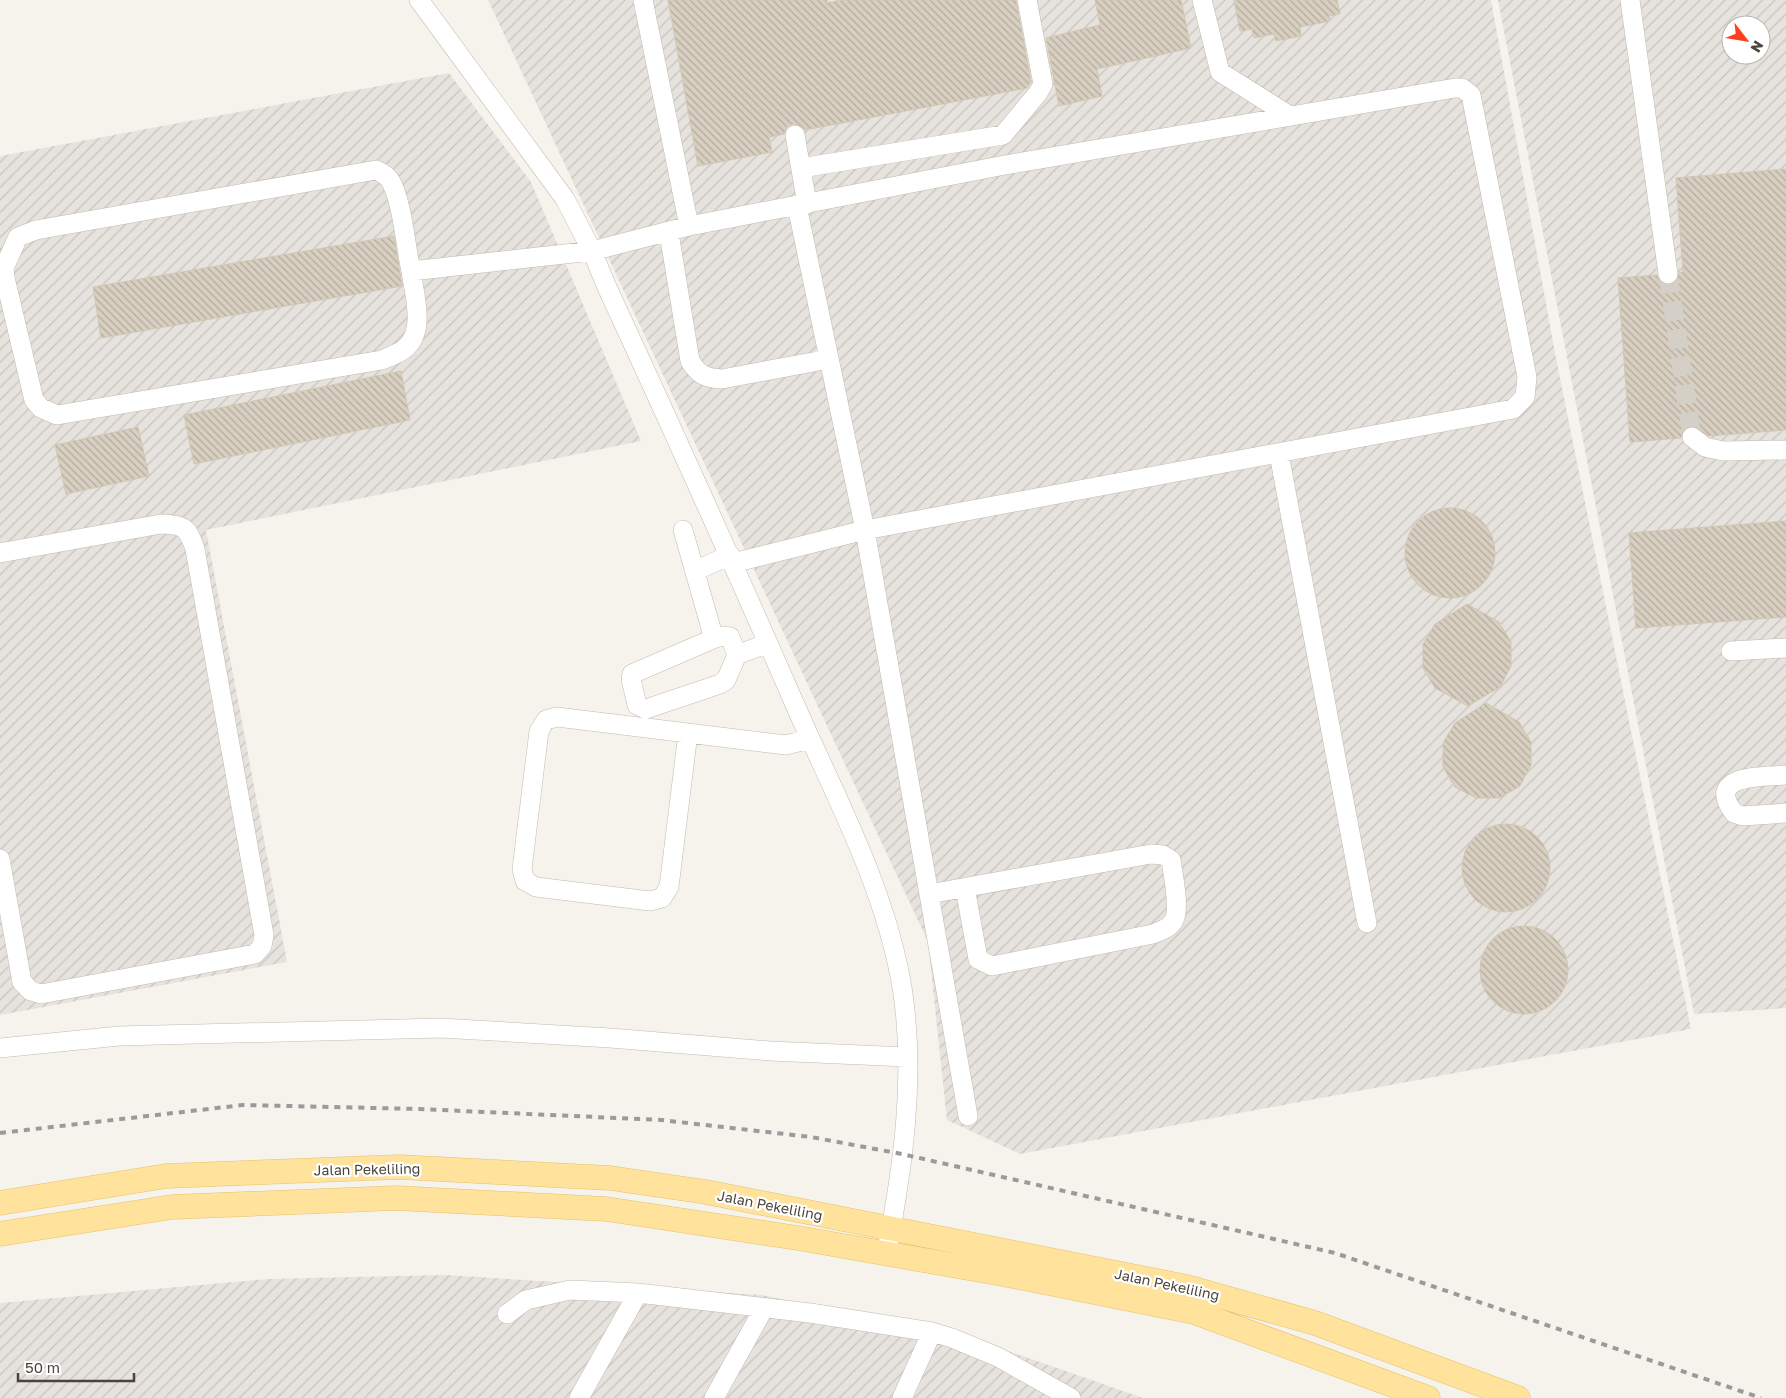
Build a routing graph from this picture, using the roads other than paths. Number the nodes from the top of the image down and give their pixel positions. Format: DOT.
graph roads {
  1 [pos="419,0"];
  2 [pos="643,0"];
  3 [pos="1027,0"];
  4 [pos="1202,0"];
  5 [pos="1630,0"];
  6 [pos="1290,116"];
  7 [pos="1003,134"];
  8 [pos="796,135"];
  9 [pos="1005,165"];
  10 [pos="801,168"];
  11 [pos="802,205"];
  12 [pos="689,226"];
  13 [pos="670,232"];
  14 [pos="592,250"];
  15 [pos="411,271"];
  16 [pos="1668,274"];
  17 [pos="829,359"];
  18 [pos="1692,437"];
  19 [pos="1786,450"];
  20 [pos="1279,454"];
  21 [pos="683,530"];
  22 [pos="865,530"];
  23 [pos="0,553"];
  24 [pos="731,559"];
  25 [pos="694,571"];
  26 [pos="715,638"];
  27 [pos="768,643"];
  28 [pos="1786,648"];
  29 [pos="1731,651"];
  30 [pos="737,655"];
  31 [pos="688,733"];
  32 [pos="810,739"];
  33 [pos="1786,775"];
  34 [pos="1786,813"];
  35 [pos="0,859"];
  36 [pos="965,888"];
  37 [pos="929,894"];
  38 [pos="6,922"];
  39 [pos="1367,924"];
  40 [pos="0,1048"];
  41 [pos="907,1057"];
  42 [pos="968,1116"];
  43 [pos="0,1203"];
  44 [pos="892,1229"];
  45 [pos="0,1234"];
  46 [pos="886,1256"];
  47 [pos="638,1293"];
  48 [pos="764,1308"];
  49 [pos="506,1314"];
  50 [pos="932,1332"];
  51 [pos="579,1398"];
  52 [pos="714,1398"];
  53 [pos="902,1398"];
  54 [pos="1071,1398"];
  55 [pos="1428,1398"];
  56 [pos="1518,1398"];
  1 -- 14 [label="street"];
  2 -- 12 [label="street"];
  3 -- 7 [label="street"];
  4 -- 6 [label="street"];
  5 -- 16 [label="street"];
  6 -- 9 [label="street"];
  6 -- 20 [label="street"];
  7 -- 9 [label="street"];
  7 -- 10 [label="street"];
  8 -- 10 [label="street"];
  9 -- 11 [label="street"];
  10 -- 11 [label="street"];
  11 -- 12 [label="street"];
  11 -- 17 [label="street"];
  12 -- 13 [label="street"];
  13 -- 14 [label="street"];
  13 -- 17 [label="street"];
  14 -- 15 [label="street"];
  14 -- 24 [label="street"];
  15 -- 15 [label="street"];
  17 -- 22 [label="street"];
  18 -- 19 [label="street"];
  20 -- 22 [label="street"];
  20 -- 39 [label="street"];
  21 -- 25 [label="street"];
  22 -- 24 [label="street"];
  22 -- 37 [label="street"];
  23 -- 38 [label="street"];
  24 -- 25 [label="street"];
  24 -- 27 [label="street"];
  25 -- 26 [label="street"];
  26 -- 30 [label="street"];
  26 -- 30 [label="street"];
  27 -- 30 [label="street"];
  27 -- 32 [label="street"];
  28 -- 29 [label="street"];
  31 -- 31 [label="street"];
  31 -- 32 [label="street"];
  32 -- 41 [label="street"];
  33 -- 34 [label="street"];
  35 -- 38 [label="street"];
  36 -- 36 [label="street"];
  36 -- 37 [label="street"];
  37 -- 42 [label="street"];
  40 -- 41 [label="street"];
  41 -- 44 [label="street"];
  43 -- 44 [label="main road, Jalan Pekeliling"];
  44 -- 46 [label="street"];
  44 -- 56 [label="main road, Jalan Pekeliling"];
  45 -- 46 [label="main road, Jalan Pekeliling"];
  46 -- 55 [label="main road, Jalan Pekeliling"];
  47 -- 48 [label="street"];
  47 -- 49 [label="street"];
  47 -- 51 [label="street"];
  48 -- 50 [label="street"];
  48 -- 52 [label="street"];
  50 -- 53 [label="street"];
  50 -- 54 [label="street"];
}
